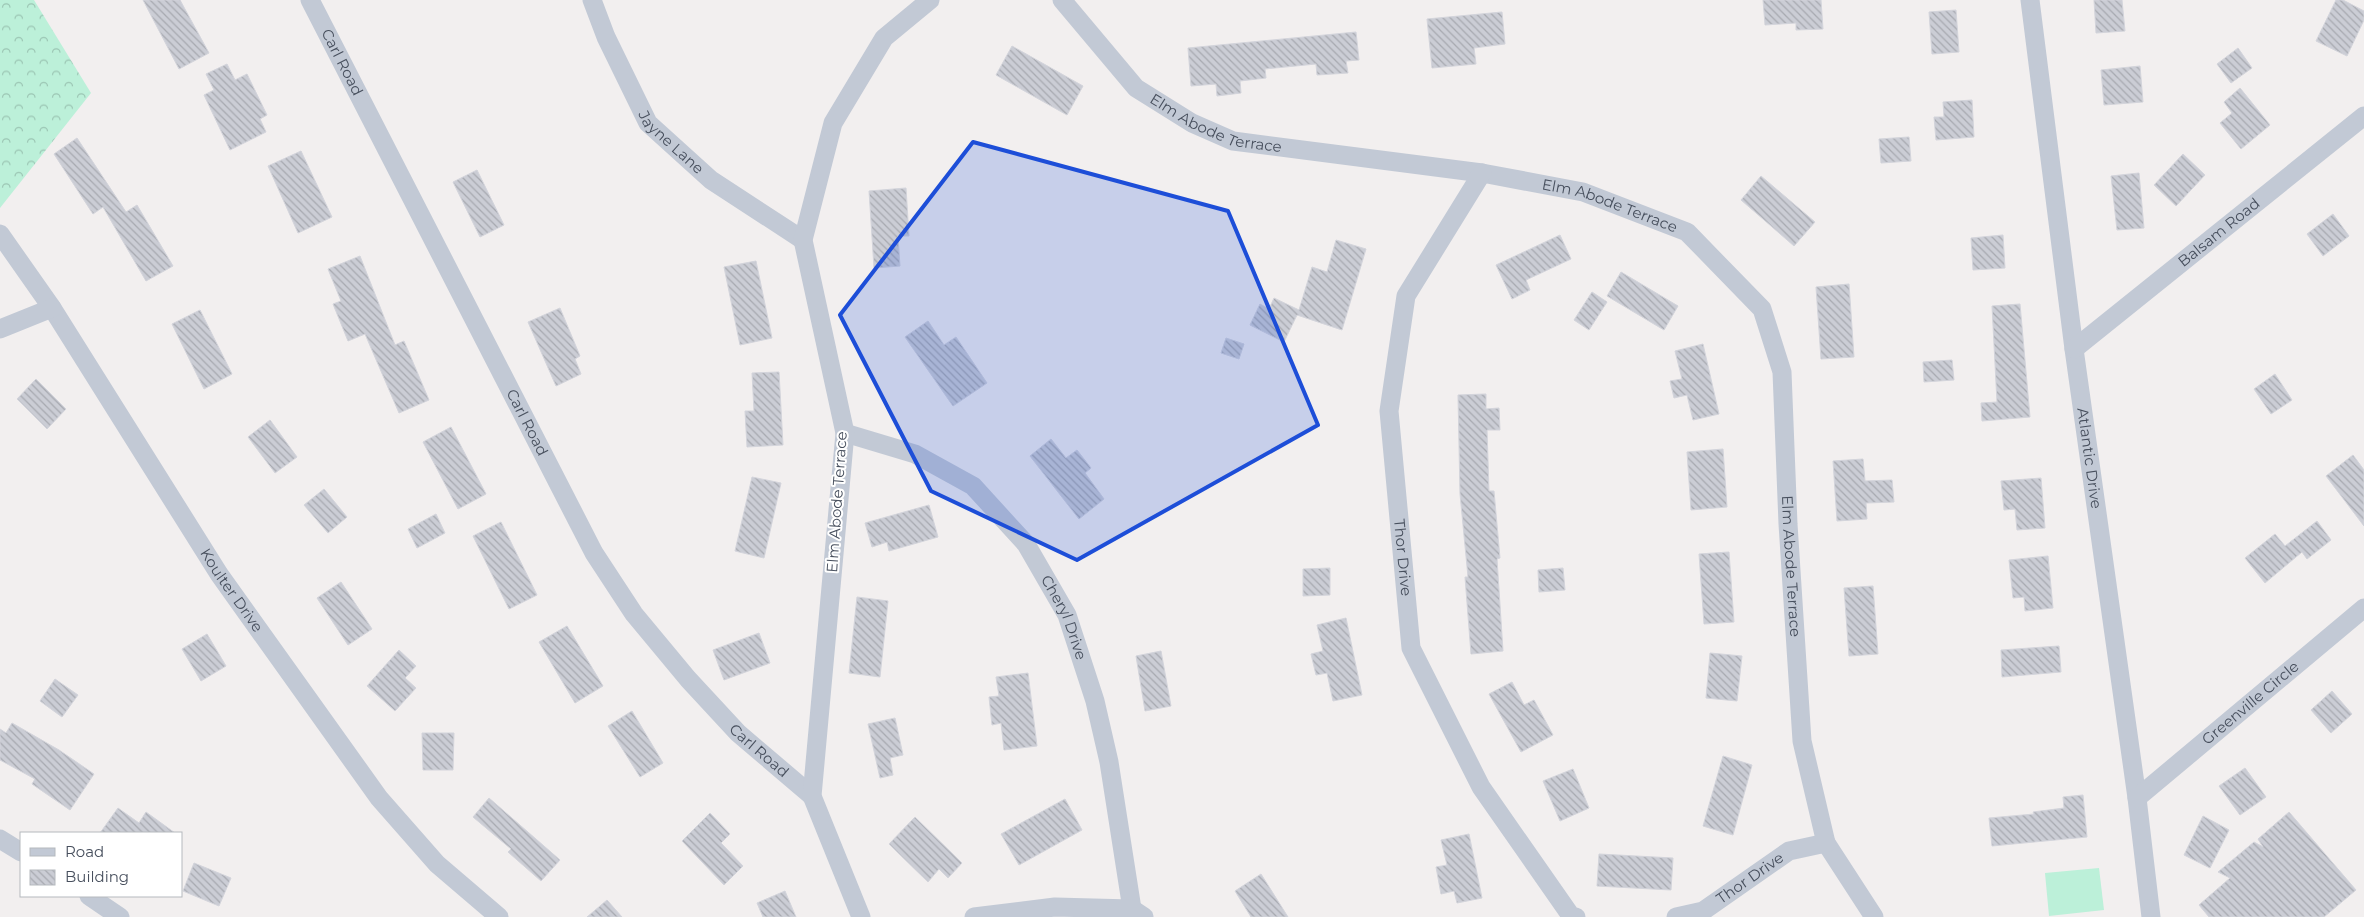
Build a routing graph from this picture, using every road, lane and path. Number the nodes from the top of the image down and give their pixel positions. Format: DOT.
graph roads {
  1 [pos="310,0"];
  2 [pos="592,0"];
  3 [pos="930,0"];
  4 [pos="1062,0"];
  5 [pos="2030,0"];
  6 [pos="2364,116"];
  7 [pos="1482,173"];
  8 [pos="0,234"];
  9 [pos="802,240"];
  10 [pos="52,308"];
  11 [pos="0,329"];
  12 [pos="2074,349"];
  13 [pos="845,433"];
  14 [pos="2364,608"];
  15 [pos="812,796"];
  16 [pos="2137,798"];
  17 [pos="1826,843"];
  18 [pos="90,897"];
  19 [pos="1138,913"];
  20 [pos="120,917"];
  21 [pos="499,917"];
  22 [pos="861,917"];
  23 [pos="974,917"];
  24 [pos="1576,917"];
  25 [pos="1676,917"];
  26 [pos="1874,917"];
  27 [pos="2151,917"];
  1 -- 15 [label="street, Carl Road"];
  2 -- 9 [label="street, Jayne Lane"];
  3 -- 9 [label="street, Elm Abode Terrace"];
  4 -- 7 [label="street, Elm Abode Terrace"];
  5 -- 12 [label="street, Atlantic Drive"];
  6 -- 12 [label="street, Balsam Road"];
  7 -- 17 [label="street, Elm Abode Terrace"];
  7 -- 24 [label="street, Thor Drive"];
  8 -- 10 [label="street, Koulter Drive"];
  9 -- 13 [label="street, Elm Abode Terrace"];
  10 -- 11 [label="street"];
  10 -- 21 [label="street, Koulter Drive"];
  12 -- 16 [label="street, Atlantic Drive"];
  13 -- 15 [label="street, Elm Abode Terrace"];
  13 -- 19 [label="street, Cheryl Drive"];
  14 -- 16 [label="street, Greenville Circle"];
  15 -- 22 [label="street, Elm Abode Terrace"];
  16 -- 27 [label="street, Atlantic Drive"];
  17 -- 25 [label="street, Thor Drive"];
  17 -- 26 [label="street, Elm Abode Terrace"];
  18 -- 20 [label="street"];
  19 -- 23 [label="street"];
}
